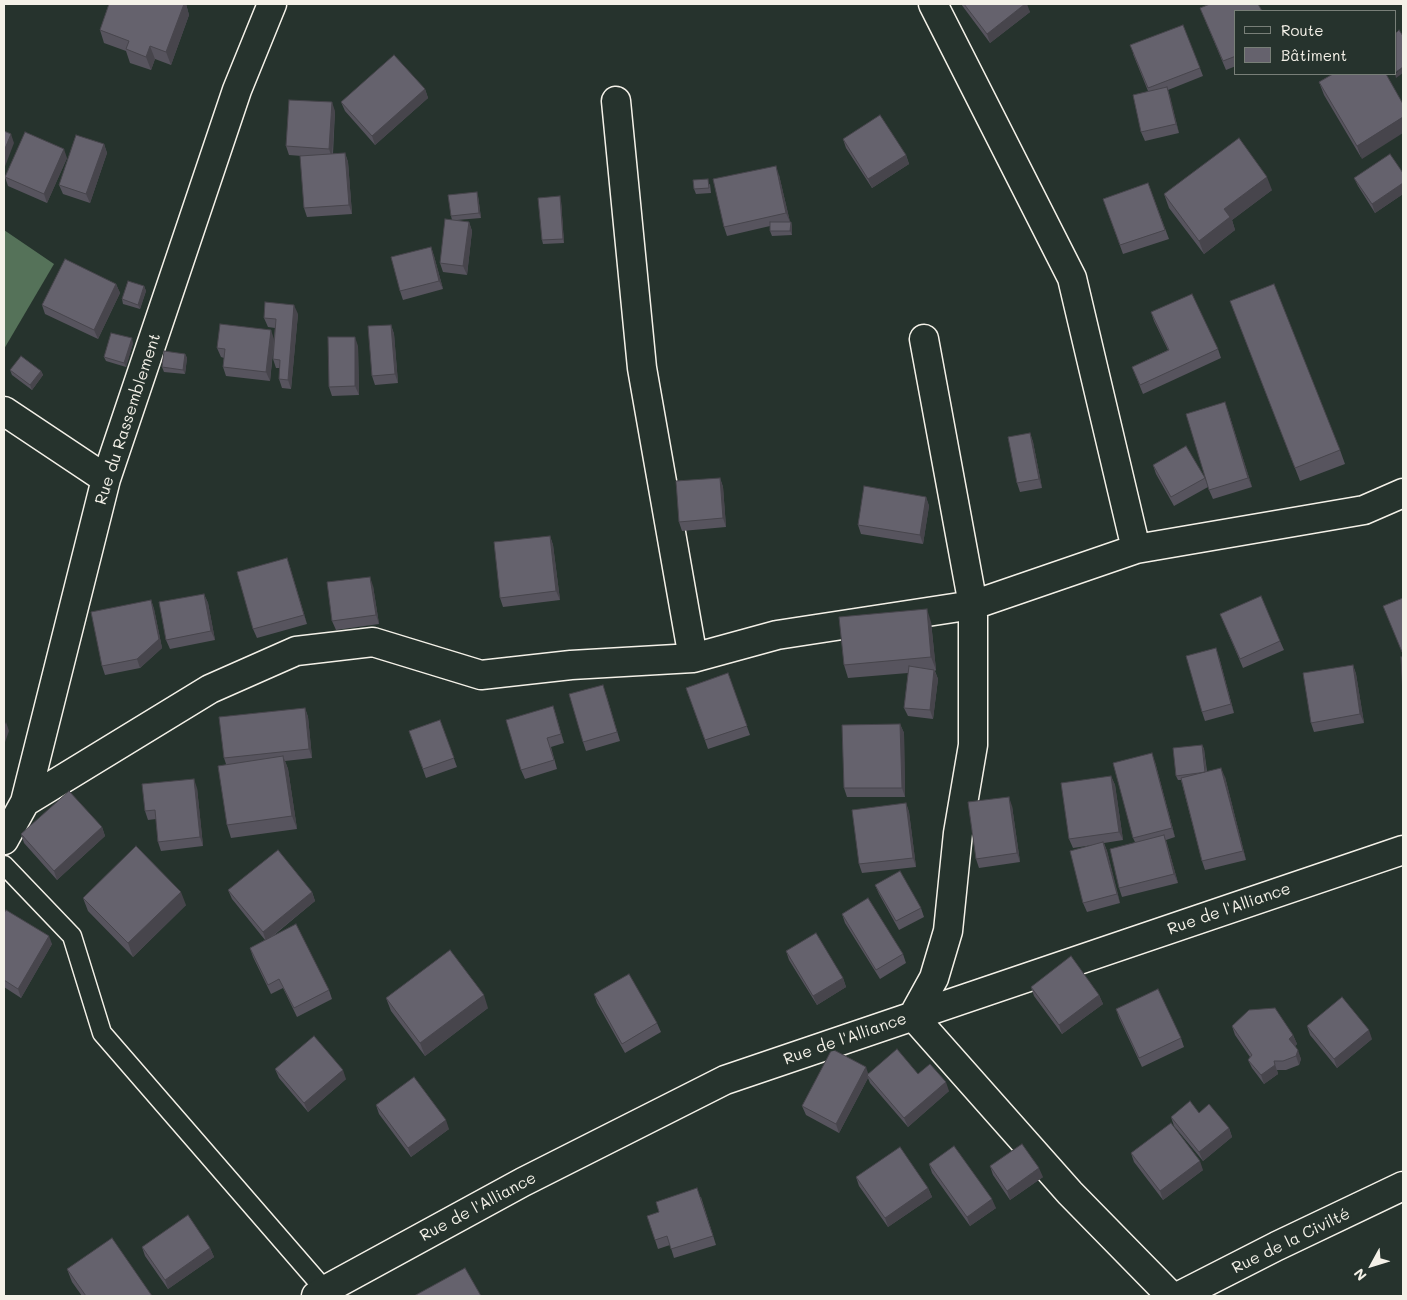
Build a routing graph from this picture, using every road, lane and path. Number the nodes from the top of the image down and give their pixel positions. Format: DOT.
graph roads {
  1 [pos="272,4"];
  2 [pos="933,4"];
  3 [pos="616,100"];
  4 [pos="924,339"];
  5 [pos="4,410"];
  6 [pos="106,479"];
  7 [pos="1403,493"];
  8 [pos="1136,549"];
  9 [pos="973,605"];
  10 [pos="692,658"];
  11 [pos="25,802"];
  12 [pos="4,840"];
  13 [pos="1403,850"];
  14 [pos="4,865"];
  15 [pos="913,1016"];
  16 [pos="1403,1186"];
  17 [pos="321,1293"];
  18 [pos="1171,1296"];
  19 [pos="1179,1296"];
  1 -- 6 [label="street, Rue du Rassemblement"];
  2 -- 8 [label="street"];
  3 -- 10 [label="street"];
  4 -- 9 [label="street"];
  5 -- 6 [label="street"];
  6 -- 11 [label="street, Rue du Rassemblement"];
  7 -- 8 [label="street"];
  8 -- 9 [label="street"];
  9 -- 10 [label="street"];
  9 -- 15 [label="street"];
  10 -- 11 [label="street"];
  11 -- 12 [label="street, Rue du Rassemblement"];
  13 -- 15 [label="street, Rue de l'Alliance"];
  14 -- 17 [label="lane"];
  15 -- 17 [label="street, Rue de l'Alliance"];
  15 -- 18 [label="street"];
  16 -- 19 [label="street, Rue de la Civilté"];
}
